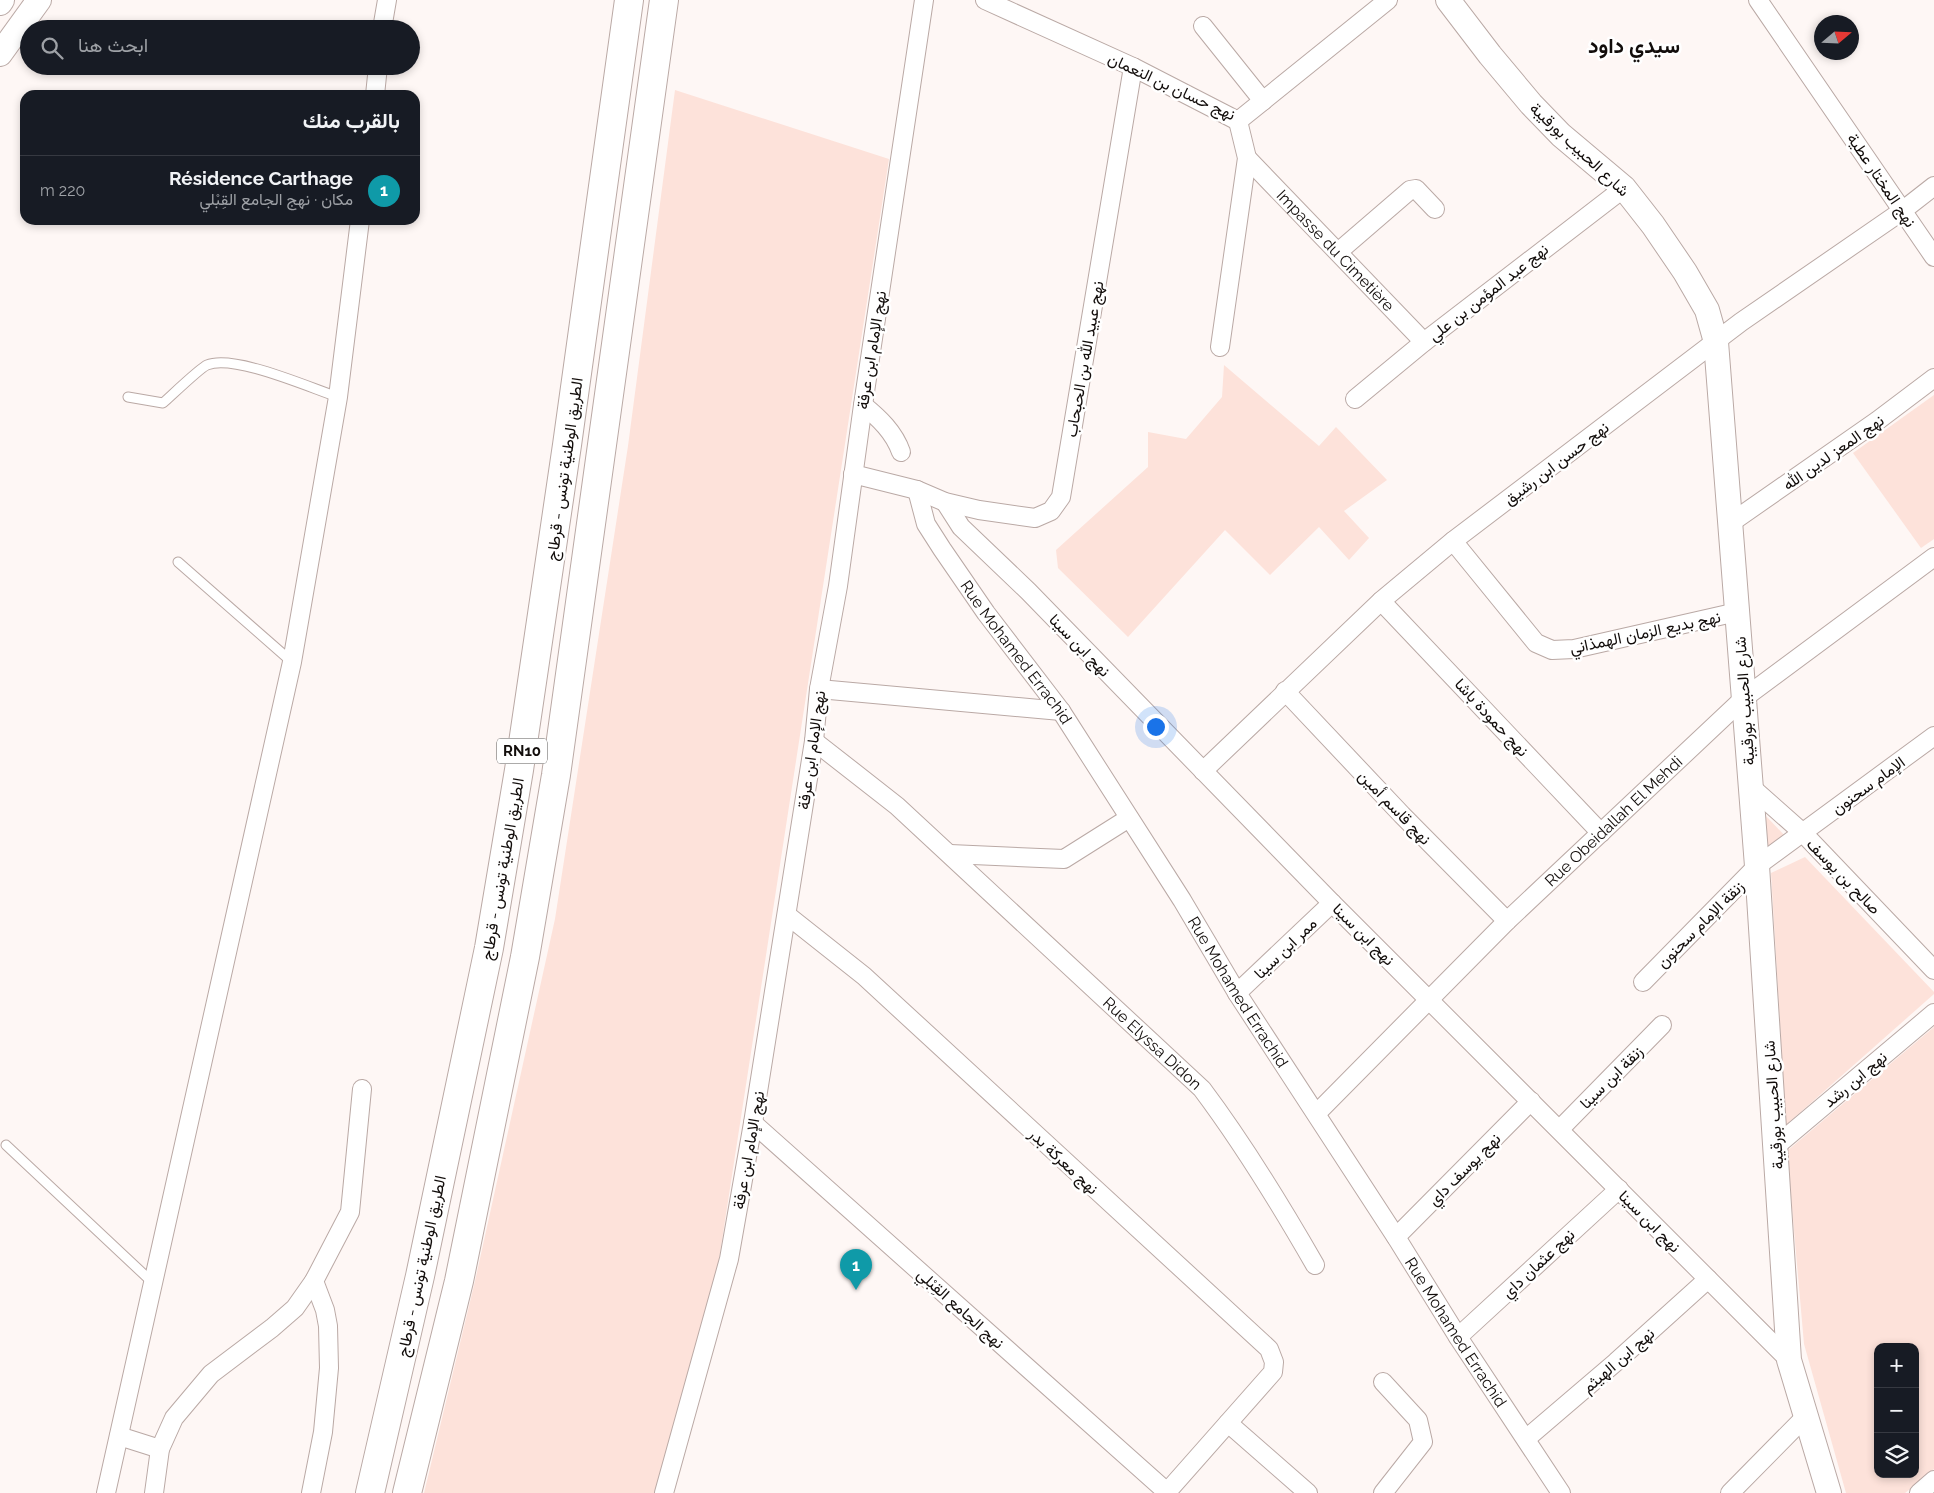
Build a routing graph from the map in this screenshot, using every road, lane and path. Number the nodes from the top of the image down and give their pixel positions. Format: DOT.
graph roads {
  1 [pos="2,0"];
  2 [pos="40,0"];
  3 [pos="387,0"];
  4 [pos="629,0"];
  5 [pos="664,0"];
  6 [pos="924,0"];
  7 [pos="985,0"];
  8 [pos="1388,0"];
  9 [pos="1758,0"];
  10 [pos="0,3"];
  11 [pos="1457,3"];
  12 [pos="25,20"];
  13 [pos="384,20"];
  14 [pos="1203,26"];
  15 [pos="20,27"];
  16 [pos="0,54"];
  17 [pos="1133,67"];
  18 [pos="377,75"];
  19 [pos="376,90"];
  20 [pos="1263,101"];
  21 [pos="1238,121"];
  22 [pos="1247,158"];
  23 [pos="1934,186"];
  24 [pos="1624,188"];
  25 [pos="1435,209"];
  26 [pos="1902,211"];
  27 [pos="359,225"];
  28 [pos="1338,252"];
  29 [pos="1934,257"];
  30 [pos="1424,342"];
  31 [pos="1716,342"];
  32 [pos="1220,347"];
  33 [pos="1934,378"];
  34 [pos="128,397"];
  35 [pos="338,397"];
  36 [pos="1355,399"];
  37 [pos="863,405"];
  38 [pos="901,452"];
  39 [pos="853,474"];
  40 [pos="917,490"];
  41 [pos="945,502"];
  42 [pos="1729,524"];
  43 [pos="1453,541"];
  44 [pos="1934,557"];
  45 [pos="178,562"];
  46 [pos="1381,601"];
  47 [pos="1737,612"];
  48 [pos="292,662"];
  49 [pos="820,690"];
  50 [pos="1286,691"];
  51 [pos="1744,698"];
  52 [pos="1061,710"];
  53 [pos="1934,736"];
  54 [pos="814,741"];
  55 [pos="1203,771"];
  56 [pos="1750,786"];
  57 [pos="1129,818"];
  58 [pos="1600,833"];
  59 [pos="1803,833"];
  60 [pos="950,854"];
  61 [pos="1757,866"];
  62 [pos="1332,903"];
  63 [pos="787,914"];
  64 [pos="1507,920"];
  65 [pos="1934,970"];
  66 [pos="1643,982"];
  67 [pos="1237,993"];
  68 [pos="1429,1000"];
  69 [pos="1934,1013"];
  70 [pos="1662,1025"];
  71 [pos="362,1089"];
  72 [pos="1531,1101"];
  73 [pos="1316,1113"];
  74 [pos="753,1123"];
  75 [pos="1560,1129"];
  76 [pos="6,1145"];
  77 [pos="1776,1146"];
  78 [pos="1619,1189"];
  79 [pos="1396,1237"];
  80 [pos="1315,1265"];
  81 [pos="1708,1279"];
  82 [pos="314,1281"];
  83 [pos="152,1282"];
  84 [pos="1458,1337"];
  85 [pos="1789,1360"];
  86 [pos="1383,1382"];
  87 [pos="1806,1416"];
  88 [pos="1228,1423"];
  89 [pos="119,1436"];
  90 [pos="1526,1440"];
  91 [pos="160,1449"];
  92 [pos="1934,1480"];
  93 [pos="1167,1492"];
  94 [pos="106,1493"];
  95 [pos="154,1493"];
  96 [pos="311,1493"];
  97 [pos="370,1493"];
  98 [pos="407,1493"];
  99 [pos="664,1493"];
  100 [pos="1308,1493"];
  101 [pos="1383,1493"];
  102 [pos="1561,1493"];
  103 [pos="1730,1493"];
  104 [pos="1830,1493"];
  105 [pos="1919,1493"];
  1 -- 10 [label="street"];
  2 -- 12 [label="street"];
  3 -- 13 [label="street"];
  4 -- 97 [label="highway, الطريق الوطنية تونس - قرطاج / RN10"];
  5 -- 98 [label="highway, RN10"];
  6 -- 37 [label="street, نهج الإمام ابن عرفة"];
  7 -- 17 [label="street, نهج حسان بن النعمان"];
  8 -- 20 [label="street, نهج حسان بن النعمان"];
  9 -- 26 [label="street, نهج المختار عطية"];
  11 -- 24 [label="street, شارع الحبيب بورقيبة"];
  14 -- 20 [label="street"];
  15 -- 16 [label="street"];
  17 -- 21 [label="street, نهج حسان بن النعمان"];
  17 -- 41 [label="street, نهج عبيد الله بن الحبحاب"];
  18 -- 19 [label="street"];
  20 -- 21 [label="street, نهج حسان بن النعمان"];
  21 -- 22 [label="street"];
  22 -- 28 [label="street, Impasse du Cimetière"];
  22 -- 32 [label="street"];
  23 -- 26 [label="street, نهج حسن ابن رشيق"];
  24 -- 30 [label="street, نهج عبد المؤمن بن علي"];
  24 -- 31 [label="street, شارع الحبيب بورقيبة"];
  25 -- 28 [label="street"];
  26 -- 29 [label="street, نهج المختار عطية"];
  26 -- 31 [label="street, نهج حسن ابن رشيق"];
  27 -- 35 [label="street"];
  28 -- 30 [label="street, Impasse du Cimetière"];
  30 -- 36 [label="street, نهج عبد المؤمن بن علي"];
  31 -- 42 [label="street, شارع الحبيب بورقيبة"];
  31 -- 43 [label="street, نهج حسن ابن رشيق"];
  33 -- 42 [label="street, نهج المعز لدين الله"];
  34 -- 35 [label="lane"];
  35 -- 48 [label="street"];
  37 -- 38 [label="street"];
  37 -- 39 [label="street, نهج الإمام ابن عرفة"];
  39 -- 40 [label="street, نهج عبيد الله بن الحبحاب"];
  39 -- 49 [label="street, نهج الإمام ابن عرفة"];
  40 -- 41 [label="street, نهج عبيد الله بن الحبحاب"];
  40 -- 52 [label="street, Rue Mohamed Errachid"];
  41 -- 55 [label="street, نهج ابن سينا"];
  42 -- 47 [label="street, شارع الحبيب بورقيبة"];
  43 -- 46 [label="street, نهج حسن ابن رشيق"];
  43 -- 47 [label="street, نهج بديع الزمان الهمذاني"];
  44 -- 51 [label="street, Rue Obeidallah El Mehdi"];
  45 -- 48 [label="lane"];
  46 -- 50 [label="street, نهج حسن ابن رشيق"];
  46 -- 58 [label="street, نهج حمودة باشا"];
  47 -- 51 [label="street, شارع الحبيب بورقيبة"];
  48 -- 83 [label="street"];
  49 -- 52 [label="street"];
  49 -- 54 [label="street, نهج الإمام ابن عرفة"];
  50 -- 55 [label="street, نهج حسن ابن رشيق"];
  50 -- 64 [label="street, نهج قاسم أمين"];
  51 -- 56 [label="street, شارع الحبيب بورقيبة"];
  51 -- 58 [label="street, Rue Obeidallah El Mehdi"];
  52 -- 57 [label="street, Rue Mohamed Errachid"];
  53 -- 59 [label="street, الإمام سحنون"];
  54 -- 60 [label="street, Rue Elyssa Didon"];
  54 -- 63 [label="street, نهج الإمام ابن عرفة"];
  55 -- 62 [label="street, نهج ابن سينا"];
  56 -- 59 [label="street, صالح بن يوسف"];
  56 -- 61 [label="street, شارع الحبيب بورقيبة"];
  57 -- 60 [label="street"];
  57 -- 67 [label="street, Rue Mohamed Errachid"];
  58 -- 64 [label="street, Rue Obeidallah El Mehdi"];
  59 -- 61 [label="street, الإمام سحنون"];
  59 -- 65 [label="street, صالح بن يوسف"];
  60 -- 80 [label="street, Rue Elyssa Didon"];
  61 -- 66 [label="street, زنقة الإمام سحنون"];
  61 -- 77 [label="street, شارع الحبيب بورقيبة"];
  62 -- 67 [label="street, ممر ابن سينا"];
  62 -- 68 [label="street, نهج ابن سينا"];
  63 -- 74 [label="street, نهج الإمام ابن عرفة"];
  63 -- 88 [label="street, نهج معركة بدر"];
  64 -- 68 [label="street, Rue Obeidallah El Mehdi"];
  67 -- 73 [label="street, Rue Mohamed Errachid"];
  68 -- 72 [label="street, نهج ابن سينا"];
  68 -- 73 [label="street, Rue Obeidallah El Mehdi"];
  69 -- 77 [label="street, نهج ابن رشد"];
  70 -- 75 [label="street, زنقة ابن سينا"];
  71 -- 82 [label="street"];
  72 -- 75 [label="street, نهج ابن سينا"];
  72 -- 79 [label="street, نهج يوسف داي"];
  73 -- 79 [label="street, Rue Mohamed Errachid"];
  74 -- 93 [label="street, نهج الجامع القِبْلي"];
  74 -- 99 [label="street, نهج الإمام ابن عرفة"];
  75 -- 78 [label="street, نهج ابن سينا"];
  76 -- 83 [label="lane"];
  77 -- 85 [label="street, شارع الحبيب بورقيبة"];
  78 -- 81 [label="street, نهج ابن سينا"];
  78 -- 84 [label="street, نهج عثمان داي"];
  79 -- 84 [label="street, Rue Mohamed Errachid"];
  81 -- 85 [label="street, نهج ابن سينا"];
  81 -- 90 [label="street, نهج ابن الهيثم"];
  82 -- 91 [label="street"];
  82 -- 96 [label="street"];
  83 -- 89 [label="street"];
  84 -- 90 [label="street, Rue Mohamed Errachid"];
  85 -- 87 [label="street, شارع الحبيب بورقيبة"];
  86 -- 101 [label="street"];
  87 -- 103 [label="street"];
  87 -- 104 [label="street, شارع الحبيب بورقيبة"];
  88 -- 93 [label="street, نهج معركة بدر"];
  88 -- 100 [label="street"];
  89 -- 91 [label="street"];
  89 -- 94 [label="street"];
  90 -- 102 [label="street, Rue Mohamed Errachid"];
  91 -- 95 [label="street"];
  92 -- 105 [label="street"];
}
